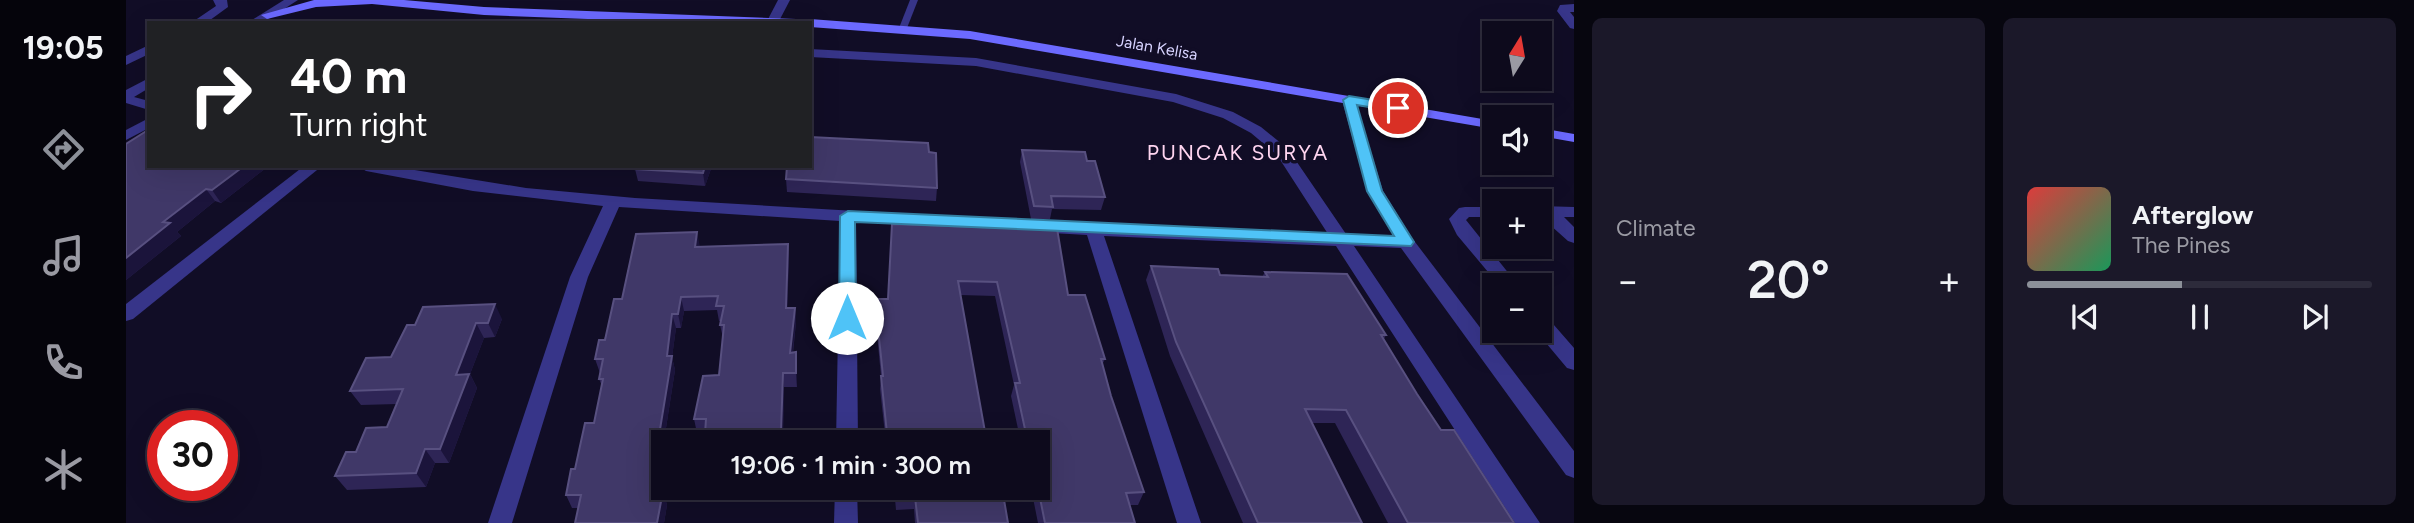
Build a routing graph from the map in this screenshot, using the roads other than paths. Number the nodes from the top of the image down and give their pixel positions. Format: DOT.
graph roads {
  1 [pos="219,0"];
  2 [pos="275,0"];
  3 [pos="292,0"];
  4 [pos="368,0"];
  5 [pos="784,0"];
  6 [pos="914,0"];
  7 [pos="1574,8"];
  8 [pos="267,15"];
  9 [pos="200,21"];
  10 [pos="256,21"];
  11 [pos="746,21"];
  12 [pos="773,21"];
  13 [pos="812,23"];
  14 [pos="1574,24"];
  15 [pos="903,28"];
  16 [pos="147,50"];
  17 [pos="812,53"];
  18 [pos="126,61"];
  19 [pos="126,82"];
  20 [pos="147,84"];
  21 [pos="126,97"];
  22 [pos="1349,100"];
  23 [pos="147,105"];
  24 [pos="147,123"];
  25 [pos="1482,123"];
  26 [pos="1552,134"];
  27 [pos="126,136"];
  28 [pos="1574,138"];
  29 [pos="311,168"];
  30 [pos="376,168"];
  31 [pos="613,202"];
  32 [pos="1552,211"];
  33 [pos="1482,212"];
  34 [pos="1574,212"];
  35 [pos="848,216"];
  36 [pos="1552,218"];
  37 [pos="1093,229"];
  38 [pos="1574,237"];
  39 [pos="1339,240"];
  40 [pos="1406,242"];
  41 [pos="1482,253"];
  42 [pos="1487,259"];
  43 [pos="1499,273"];
  44 [pos="126,314"];
  45 [pos="1552,336"];
  46 [pos="1574,362"];
  47 [pos="847,430"];
  48 [pos="1574,468"];
  49 [pos="846,500"];
  50 [pos="500,523"];
  51 [pos="846,523"];
  52 [pos="1189,523"];
  53 [pos="1528,523"];
  1 -- 9 [label="street"];
  2 -- 8 [label="main road"];
  3 -- 8 [label="street"];
  4 -- 8 [label="main road"];
  4 -- 11 [label="main road"];
  5 -- 12 [label="street"];
  6 -- 15 [label="lane"];
  7 -- 14 [label="street"];
  8 -- 10 [label="street"];
  13 -- 15 [label="main road, Jalan Kelisa"];
  15 -- 22 [label="main road, Jalan Kelisa"];
  16 -- 18 [label="street"];
  17 -- 39 [label="street"];
  19 -- 20 [label="street"];
  20 -- 21 [label="street"];
  21 -- 23 [label="street"];
  22 -- 25 [label="main road, Jalan Kelisa"];
  22 -- 40 [label="street"];
  24 -- 27 [label="street"];
  26 -- 28 [label="main road"];
  29 -- 44 [label="street"];
  30 -- 31 [label="street"];
  31 -- 35 [label="street"];
  31 -- 50 [label="street"];
  32 -- 34 [label="street"];
  33 -- 41 [label="street"];
  35 -- 37 [label="street"];
  35 -- 47 [label="street"];
  36 -- 38 [label="street"];
  37 -- 39 [label="street"];
  37 -- 52 [label="street"];
  39 -- 40 [label="street"];
  39 -- 53 [label="street"];
  40 -- 48 [label="street"];
  42 -- 43 [label="street"];
  45 -- 46 [label="street"];
  49 -- 51 [label="street"];
}
